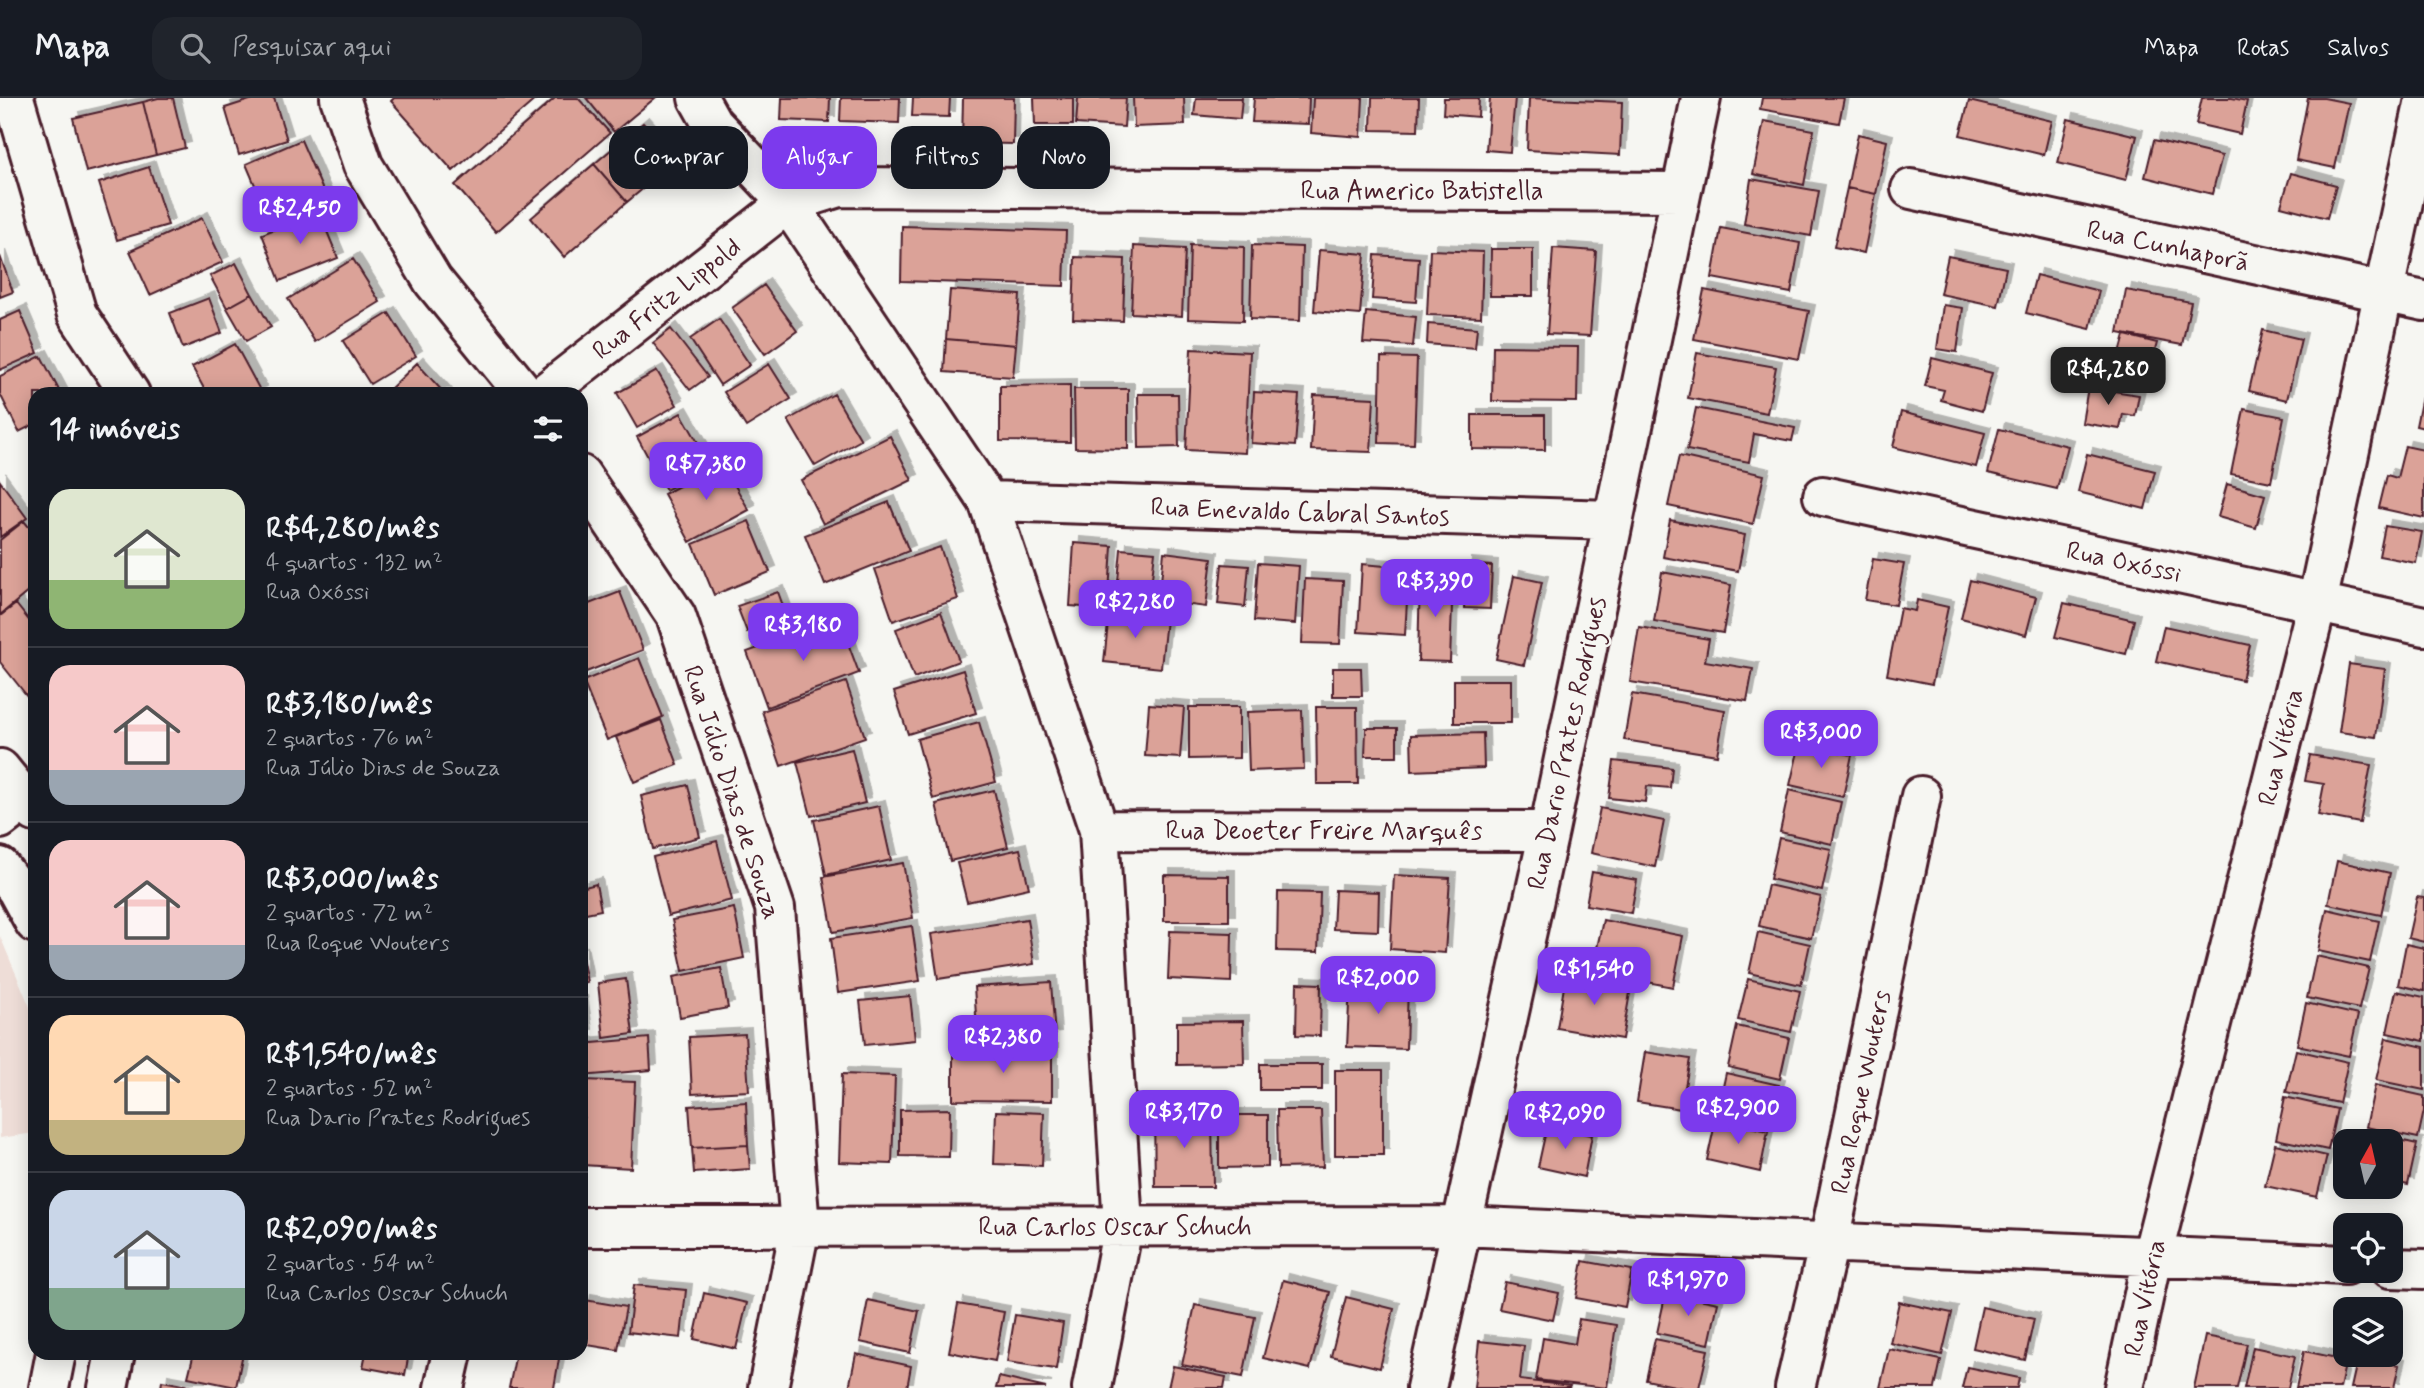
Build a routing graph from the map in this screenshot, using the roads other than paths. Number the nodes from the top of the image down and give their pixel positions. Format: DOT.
graph roads {
  1 [pos="15,98"];
  2 [pos="340,98"];
  3 [pos="698,98"];
  4 [pos="1701,98"];
  5 [pos="2424,104"];
  6 [pos="1911,189"];
  7 [pos="1680,192"];
  8 [pos="788,203"];
  9 [pos="2383,292"];
  10 [pos="2424,301"];
  11 [pos="125,387"];
  12 [pos="519,387"];
  13 [pos="553,387"];
  14 [pos="588,485"];
  15 [pos="1823,496"];
  16 [pos="988,501"];
  17 [pos="1612,520"];
  18 [pos="2317,603"];
  19 [pos="2424,626"];
  20 [pos="0,769"];
  21 [pos="1921,796"];
  22 [pos="24,805"];
  23 [pos="1099,830"];
  24 [pos="1549,831"];
  25 [pos="0,867"];
  26 [pos="28,910"];
  27 [pos="1123,1226"];
  28 [pos="1460,1226"];
  29 [pos="588,1227"];
  30 [pos="800,1227"];
  31 [pos="1829,1242"];
  32 [pos="2152,1257"];
  33 [pos="2333,1265"];
  34 [pos="2403,1268"];
  35 [pos="2424,1269"];
  36 [pos="54,1360"];
  37 [pos="114,1360"];
  38 [pos="450,1360"];
  39 [pos="48,1388"];
  40 [pos="108,1388"];
  41 [pos="444,1388"];
  42 [pos="768,1388"];
  43 [pos="1092,1388"];
  44 [pos="1426,1388"];
  45 [pos="1795,1388"];
  46 [pos="2124,1388"];
  1 -- 11 [label="street"];
  2 -- 12 [label="street"];
  3 -- 8 [label="street"];
  4 -- 7 [label="street, Rua Dario Prates Rodrigues"];
  5 -- 9 [label="street, Rua Vitória"];
  6 -- 9 [label="street, Rua Cunhaporã"];
  7 -- 8 [label="street, Rua Americo Batistella"];
  7 -- 17 [label="street, Rua Dario Prates Rodrigues"];
  8 -- 13 [label="street, Rua Fritz Lippold"];
  8 -- 16 [label="street"];
  9 -- 10 [label="street, Rua Cunhaporã"];
  9 -- 18 [label="street, Rua Vitória"];
  14 -- 30 [label="street, Rua Júlio Dias de Souza"];
  15 -- 18 [label="street, Rua Oxóssi"];
  16 -- 17 [label="street, Rua Enevaldo Cabral Santos"];
  16 -- 23 [label="street"];
  17 -- 24 [label="street, Rua Dario Prates Rodrigues"];
  18 -- 19 [label="street, Rua Oxóssi"];
  18 -- 32 [label="street, Rua Vitória"];
  20 -- 22 [label="street"];
  21 -- 31 [label="street, Rua Roque Wouters"];
  23 -- 24 [label="street, Rua Deoeter Freire Marquês"];
  23 -- 27 [label="street"];
  24 -- 28 [label="street, Rua Dario Prates Rodrigues"];
  25 -- 26 [label="street"];
  27 -- 28 [label="street, Rua Carlos Oscar Schuch"];
  27 -- 30 [label="street, Rua Carlos Oscar Schuch"];
  27 -- 43 [label="street"];
  28 -- 31 [label="street, Rua Carlos Oscar Schuch"];
  28 -- 44 [label="street, Rua Dario Prates Rodrigues"];
  29 -- 30 [label="street, Rua Carlos Oscar Schuch"];
  30 -- 42 [label="street, Rua Júlio Dias de Souza"];
  31 -- 32 [label="street, Rua Carlos Oscar Schuch"];
  31 -- 45 [label="street, Rua Roque Wouters"];
  32 -- 33 [label="street, Rua Carlos Oscar Schuch"];
  32 -- 46 [label="street, Rua Vitória"];
  34 -- 35 [label="street"];
  36 -- 39 [label="street"];
  37 -- 40 [label="street"];
  38 -- 41 [label="street"];
}
